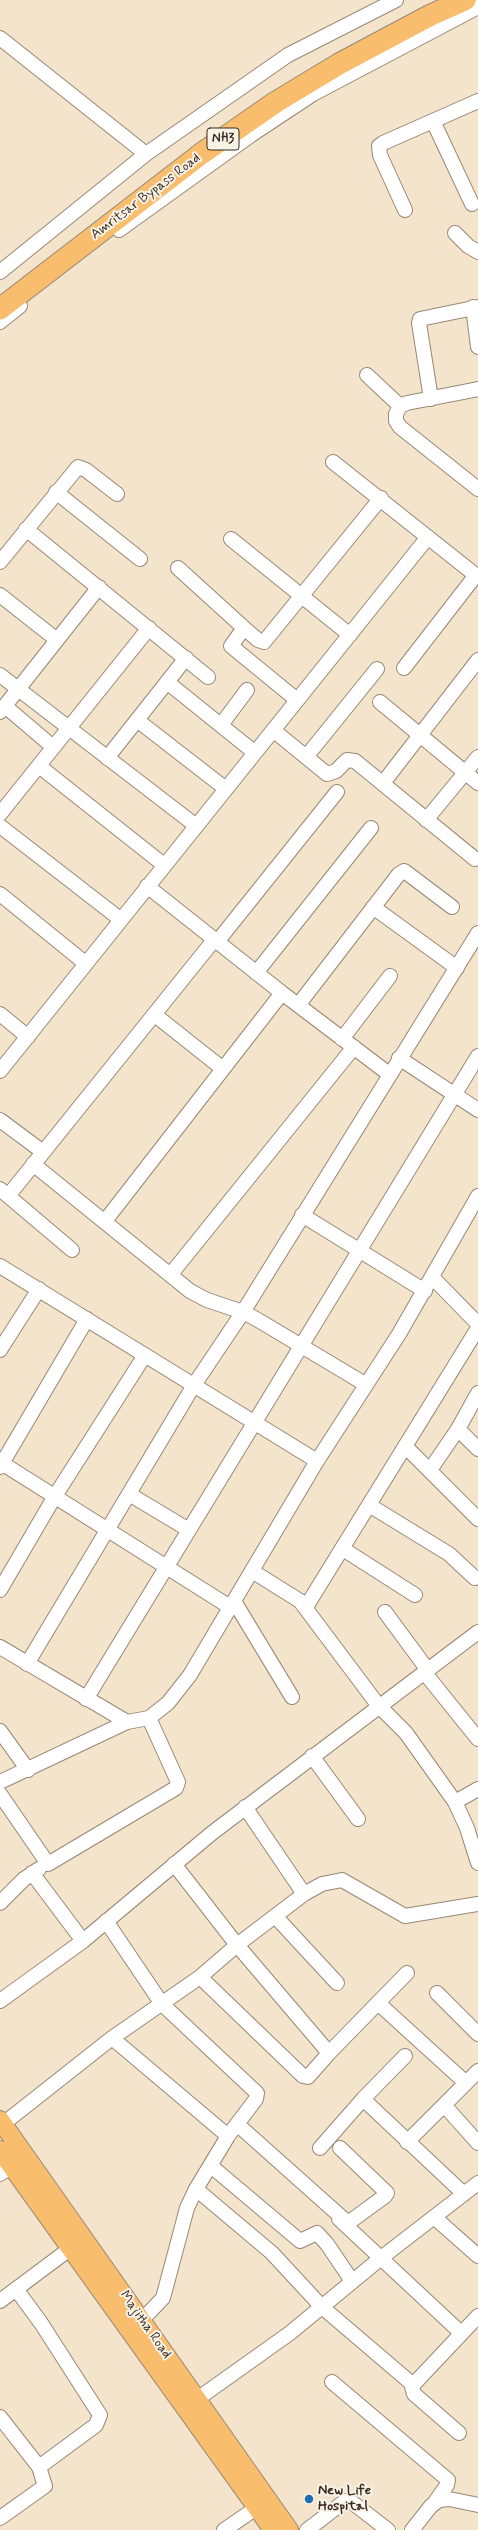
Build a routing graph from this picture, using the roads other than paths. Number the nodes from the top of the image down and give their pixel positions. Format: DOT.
graph roads {
  1 [pos="396,0"];
  2 [pos="437,0"];
  3 [pos="470,7"];
  4 [pos="478,20"];
  5 [pos="0,38"];
  6 [pos="478,101"];
  7 [pos="432,121"];
  8 [pos="146,154"];
  9 [pos="472,204"];
  10 [pos="405,210"];
  11 [pos="455,233"];
  12 [pos="478,252"];
  13 [pos="0,272"];
  14 [pos="0,293"];
  15 [pos="475,307"];
  16 [pos="0,309"];
  17 [pos="0,322"];
  18 [pos="478,347"];
  19 [pos="367,375"];
  20 [pos="478,388"];
  21 [pos="431,399"];
  22 [pos="400,406"];
  23 [pos="333,462"];
  24 [pos="478,489"];
  25 [pos="56,492"];
  26 [pos="116,494"];
  27 [pos="381,498"];
  28 [pos="26,529"];
  29 [pos="428,537"];
  30 [pos="230,539"];
  31 [pos="140,559"];
  32 [pos="0,562"];
  33 [pos="178,568"];
  34 [pos="477,576"];
  35 [pos="98,587"];
  36 [pos="0,595"];
  37 [pos="301,596"];
  38 [pos="149,628"];
  39 [pos="244,628"];
  40 [pos="350,635"];
  41 [pos="57,640"];
  42 [pos="186,658"];
  43 [pos="478,660"];
  44 [pos="404,668"];
  45 [pos="377,669"];
  46 [pos="0,676"];
  47 [pos="208,677"];
  48 [pos="168,682"];
  49 [pos="18,690"];
  50 [pos="247,690"];
  51 [pos="298,700"];
  52 [pos="380,702"];
  53 [pos="2,710"];
  54 [pos="137,720"];
  55 [pos="221,725"];
  56 [pos="69,730"];
  57 [pos="273,730"];
  58 [pos="420,734"];
  59 [pos="53,747"];
  60 [pos="254,752"];
  61 [pos="306,757"];
  62 [pos="478,757"];
  63 [pos="106,758"];
  64 [pos="38,766"];
  65 [pos="465,772"];
  66 [pos="382,783"];
  67 [pos="478,783"];
  68 [pos="226,789"];
  69 [pos="336,792"];
  70 [pos="0,814"];
  71 [pos="426,820"];
  72 [pos="195,825"];
  73 [pos="0,826"];
  74 [pos="371,828"];
  75 [pos="475,859"];
  76 [pos="164,865"];
  77 [pos="147,886"];
  78 [pos="0,894"];
  79 [pos="373,907"];
  80 [pos="452,907"];
  81 [pos="120,919"];
  82 [pos="478,933"];
  83 [pos="216,941"];
  84 [pos="86,963"];
  85 [pos="457,968"];
  86 [pos="256,973"];
  87 [pos="390,976"];
  88 [pos="282,993"];
  89 [pos="299,1004"];
  90 [pos="0,1014"];
  91 [pos="155,1015"];
  92 [pos="28,1037"];
  93 [pos="348,1043"];
  94 [pos="478,1056"];
  95 [pos="399,1058"];
  96 [pos="223,1069"];
  97 [pos="0,1071"];
  98 [pos="389,1074"];
  99 [pos="454,1094"];
  100 [pos="478,1110"];
  101 [pos="0,1120"];
  102 [pos="43,1152"];
  103 [pos="33,1164"];
  104 [pos="4,1193"];
  105 [pos="478,1196"];
  106 [pos="302,1215"];
  107 [pos="105,1221"];
  108 [pos="72,1250"];
  109 [pos="360,1252"];
  110 [pos="0,1266"];
  111 [pos="171,1274"];
  112 [pos="432,1277"];
  113 [pos="38,1289"];
  114 [pos="425,1291"];
  115 [pos="243,1312"];
  116 [pos="87,1318"];
  117 [pos="478,1324"];
  118 [pos="478,1328"];
  119 [pos="302,1348"];
  120 [pos="0,1350"];
  121 [pos="145,1355"];
  122 [pos="365,1384"];
  123 [pos="194,1385"];
  124 [pos="478,1393"];
  125 [pos="254,1422"];
  126 [pos="458,1429"];
  127 [pos="405,1446"];
  128 [pos="478,1450"];
  129 [pos="317,1461"];
  130 [pos="1,1464"];
  131 [pos="430,1470"];
  132 [pos="129,1494"];
  133 [pos="55,1496"];
  134 [pos="369,1506"];
  135 [pos="478,1519"];
  136 [pos="108,1529"];
  137 [pos="189,1530"];
  138 [pos="343,1549"];
  139 [pos="168,1566"];
  140 [pos="252,1571"];
  141 [pos="475,1578"];
  142 [pos="0,1590"];
  143 [pos="415,1595"];
  144 [pos="232,1604"];
  145 [pos="306,1607"];
  146 [pos="385,1612"];
  147 [pos="478,1632"];
  148 [pos="0,1647"];
  149 [pos="27,1664"];
  150 [pos="425,1671"];
  151 [pos="292,1697"];
  152 [pos="86,1699"];
  153 [pos="378,1705"];
  154 [pos="150,1718"];
  155 [pos="127,1722"];
  156 [pos="0,1731"];
  157 [pos="478,1739"];
  158 [pos="312,1756"];
  159 [pos="28,1770"];
  160 [pos="0,1782"];
  161 [pos="478,1789"];
  162 [pos="0,1794"];
  163 [pos="455,1802"];
  164 [pos="245,1807"];
  165 [pos="358,1819"];
  166 [pos="473,1825"];
  167 [pos="478,1863"];
  168 [pos="48,1864"];
  169 [pos="174,1864"];
  170 [pos="32,1873"];
  171 [pos="304,1894"];
  172 [pos="0,1903"];
  173 [pos="478,1904"];
  174 [pos="275,1916"];
  175 [pos="106,1921"];
  176 [pos="82,1941"];
  177 [pos="237,1945"];
  178 [pos="407,1973"];
  179 [pos="200,1976"];
  180 [pos="337,1983"];
  181 [pos="437,1993"];
  182 [pos="0,2001"];
  183 [pos="378,2003"];
  184 [pos="162,2004"];
  185 [pos="478,2034"];
  186 [pos="112,2038"];
  187 [pos="329,2053"];
  188 [pos="405,2056"];
  189 [pos="478,2071"];
  190 [pos="466,2084"];
  191 [pos="363,2099"];
  192 [pos="444,2105"];
  193 [pos="1,2122"];
  194 [pos="237,2124"];
  195 [pos="228,2136"];
  196 [pos="407,2142"];
  197 [pos="478,2143"];
  198 [pos="320,2148"];
  199 [pos="340,2148"];
  200 [pos="0,2150"];
  201 [pos="270,2154"];
  202 [pos="26,2156"];
  203 [pos="211,2166"];
  204 [pos="5,2171"];
  205 [pos="478,2183"];
  206 [pos="196,2189"];
  207 [pos="464,2194"];
  208 [pos="434,2218"];
  209 [pos="72,2248"];
  210 [pos="478,2256"];
  211 [pos="381,2258"];
  212 [pos="352,2282"];
  213 [pos="16,2289"];
  214 [pos="0,2301"];
  215 [pos="322,2307"];
  216 [pos="478,2316"];
  217 [pos="142,2320"];
  218 [pos="460,2332"];
  219 [pos="332,2382"];
  220 [pos="412,2385"];
  221 [pos="191,2404"];
  222 [pos="0,2417"];
  223 [pos="459,2433"];
  224 [pos="39,2467"];
  225 [pos="435,2502"];
  226 [pos="262,2504"];
  227 [pos="478,2505"];
  228 [pos="0,2518"];
  229 [pos="224,2530"];
  230 [pos="273,2530"];
  231 [pos="289,2530"];
  232 [pos="307,2530"];
  233 [pos="388,2530"];
  234 [pos="412,2530"];
  1 -- 8 [label="street"];
  2 -- 14 [label="highway, Amritsar Bypass Road / NH3"];
  3 -- 4 [label="street"];
  3 -- 16 [label="highway, Amritsar Bypass Road / NH3"];
  3 -- 17 [label="street"];
  5 -- 8 [label="street"];
  6 -- 7 [label="street"];
  7 -- 9 [label="street"];
  7 -- 10 [label="street"];
  8 -- 13 [label="street"];
  11 -- 12 [label="street"];
  15 -- 18 [label="street"];
  15 -- 21 [label="street"];
  19 -- 22 [label="street"];
  20 -- 21 [label="street"];
  21 -- 22 [label="street"];
  22 -- 24 [label="street"];
  23 -- 27 [label="street"];
  25 -- 26 [label="street"];
  25 -- 28 [label="street"];
  25 -- 31 [label="street"];
  27 -- 29 [label="street"];
  27 -- 37 [label="street"];
  28 -- 32 [label="street"];
  28 -- 35 [label="street"];
  29 -- 34 [label="street"];
  29 -- 40 [label="street"];
  30 -- 37 [label="street"];
  33 -- 39 [label="street"];
  34 -- 44 [label="street"];
  35 -- 38 [label="street"];
  35 -- 41 [label="street"];
  36 -- 41 [label="street"];
  37 -- 39 [label="street"];
  37 -- 40 [label="street"];
  38 -- 42 [label="street"];
  38 -- 56 [label="street"];
  39 -- 51 [label="street"];
  40 -- 51 [label="street"];
  41 -- 49 [label="street"];
  42 -- 47 [label="street"];
  42 -- 48 [label="street"];
  43 -- 58 [label="street"];
  45 -- 61 [label="street"];
  46 -- 49 [label="street"];
  48 -- 54 [label="street"];
  48 -- 55 [label="street"];
  49 -- 53 [label="street"];
  49 -- 56 [label="street"];
  50 -- 55 [label="street"];
  51 -- 57 [label="street"];
  52 -- 58 [label="street"];
  53 -- 59 [label="street"];
  54 -- 63 [label="street"];
  54 -- 68 [label="street"];
  55 -- 60 [label="street"];
  56 -- 59 [label="street"];
  56 -- 63 [label="street"];
  57 -- 60 [label="street"];
  57 -- 61 [label="street"];
  58 -- 65 [label="street"];
  58 -- 66 [label="street"];
  59 -- 64 [label="street"];
  60 -- 68 [label="street"];
  61 -- 66 [label="street"];
  62 -- 65 [label="street"];
  63 -- 72 [label="street"];
  64 -- 70 [label="street"];
  64 -- 76 [label="street"];
  65 -- 67 [label="street"];
  65 -- 71 [label="street"];
  66 -- 71 [label="street"];
  68 -- 72 [label="street"];
  69 -- 83 [label="street"];
  71 -- 75 [label="street"];
  72 -- 76 [label="street"];
  73 -- 81 [label="street"];
  74 -- 86 [label="street"];
  76 -- 77 [label="street"];
  77 -- 81 [label="street"];
  77 -- 83 [label="street"];
  78 -- 84 [label="street"];
  79 -- 80 [label="street"];
  79 -- 85 [label="street"];
  79 -- 89 [label="street"];
  81 -- 84 [label="street"];
  82 -- 85 [label="street"];
  83 -- 86 [label="street"];
  83 -- 91 [label="street"];
  84 -- 92 [label="street"];
  85 -- 95 [label="street"];
  86 -- 88 [label="street"];
  87 -- 93 [label="street"];
  88 -- 89 [label="street"];
  88 -- 96 [label="street"];
  89 -- 93 [label="street"];
  90 -- 92 [label="street"];
  91 -- 96 [label="street"];
  91 -- 102 [label="street"];
  92 -- 97 [label="street"];
  93 -- 98 [label="street"];
  93 -- 111 [label="street"];
  94 -- 99 [label="street"];
  95 -- 98 [label="street"];
  95 -- 99 [label="street"];
  96 -- 107 [label="street"];
  98 -- 106 [label="street"];
  99 -- 100 [label="street"];
  99 -- 109 [label="street"];
  101 -- 102 [label="street"];
  102 -- 103 [label="street"];
  103 -- 104 [label="street"];
  103 -- 107 [label="street"];
  104 -- 108 [label="street"];
  105 -- 112 [label="street"];
  106 -- 109 [label="street"];
  106 -- 115 [label="street"];
  107 -- 111 [label="street"];
  109 -- 114 [label="street"];
  109 -- 119 [label="street"];
  110 -- 113 [label="street"];
  111 -- 115 [label="street"];
  112 -- 114 [label="street"];
  112 -- 117 [label="street"];
  113 -- 116 [label="street"];
  113 -- 120 [label="street"];
  114 -- 122 [label="street"];
  115 -- 119 [label="street"];
  115 -- 123 [label="street"];
  116 -- 121 [label="street"];
  116 -- 130 [label="street"];
  118 -- 127 [label="street"];
  119 -- 122 [label="street"];
  119 -- 125 [label="street"];
  121 -- 123 [label="street"];
  121 -- 133 [label="street"];
  122 -- 129 [label="street"];
  123 -- 125 [label="street"];
  123 -- 132 [label="street"];
  124 -- 126 [label="street"];
  125 -- 129 [label="street"];
  125 -- 137 [label="street"];
  126 -- 128 [label="street"];
  126 -- 131 [label="street"];
  127 -- 131 [label="street"];
  127 -- 134 [label="street"];
  129 -- 140 [label="street"];
  130 -- 133 [label="street"];
  131 -- 135 [label="street"];
  132 -- 136 [label="street"];
  132 -- 137 [label="street"];
  133 -- 136 [label="street"];
  133 -- 142 [label="street"];
  134 -- 138 [label="street"];
  134 -- 141 [label="street"];
  136 -- 139 [label="street"];
  136 -- 149 [label="street"];
  137 -- 139 [label="street"];
  138 -- 143 [label="street"];
  138 -- 145 [label="street"];
  139 -- 144 [label="street"];
  139 -- 152 [label="street"];
  140 -- 144 [label="street"];
  140 -- 145 [label="street"];
  144 -- 151 [label="street"];
  144 -- 154 [label="street"];
  145 -- 153 [label="street"];
  146 -- 150 [label="street"];
  147 -- 150 [label="street"];
  148 -- 149 [label="street"];
  149 -- 152 [label="street"];
  150 -- 153 [label="street"];
  150 -- 157 [label="street"];
  152 -- 155 [label="street"];
  153 -- 158 [label="street"];
  153 -- 163 [label="street"];
  154 -- 155 [label="street"];
  154 -- 168 [label="street"];
  155 -- 159 [label="street"];
  156 -- 159 [label="street"];
  158 -- 164 [label="street"];
  158 -- 165 [label="street"];
  159 -- 160 [label="street"];
  161 -- 163 [label="street"];
  162 -- 168 [label="street"];
  163 -- 166 [label="street"];
  164 -- 169 [label="street"];
  164 -- 171 [label="street"];
  166 -- 167 [label="street"];
  168 -- 170 [label="street"];
  169 -- 175 [label="street"];
  169 -- 177 [label="street"];
  170 -- 172 [label="street"];
  170 -- 176 [label="street"];
  171 -- 173 [label="street"];
  171 -- 174 [label="street"];
  174 -- 177 [label="street"];
  174 -- 180 [label="street"];
  175 -- 176 [label="street"];
  175 -- 184 [label="street"];
  176 -- 182 [label="street"];
  177 -- 179 [label="street"];
  177 -- 187 [label="street"];
  178 -- 183 [label="street"];
  179 -- 184 [label="street"];
  179 -- 187 [label="street"];
  181 -- 185 [label="street"];
  183 -- 187 [label="street"];
  183 -- 190 [label="street"];
  184 -- 186 [label="street"];
  184 -- 194 [label="street"];
  186 -- 193 [label="street"];
  186 -- 195 [label="street"];
  188 -- 191 [label="street"];
  189 -- 190 [label="street"];
  190 -- 192 [label="street"];
  191 -- 196 [label="street"];
  191 -- 198 [label="street"];
  192 -- 196 [label="street"];
  192 -- 197 [label="street"];
  193 -- 202 [label="main road, Majitha Road"];
  194 -- 195 [label="street"];
  194 -- 201 [label="street"];
  195 -- 203 [label="street"];
  196 -- 207 [label="street"];
  199 -- 201 [label="street"];
  200 -- 204 [label="main road, Majitha Road"];
  201 -- 211 [label="street"];
  202 -- 204 [label="street"];
  202 -- 217 [label="main road, Majitha Road"];
  203 -- 206 [label="street"];
  203 -- 212 [label="street"];
  204 -- 209 [label="main road, Majitha Road"];
  205 -- 207 [label="street"];
  206 -- 215 [label="street"];
  206 -- 217 [label="street"];
  207 -- 208 [label="street"];
  208 -- 210 [label="street"];
  208 -- 211 [label="street"];
  209 -- 213 [label="street"];
  209 -- 221 [label="main road, Majitha Road"];
  211 -- 212 [label="street"];
  211 -- 218 [label="street"];
  212 -- 215 [label="street"];
  213 -- 214 [label="street"];
  213 -- 224 [label="street"];
  215 -- 220 [label="street"];
  215 -- 221 [label="street"];
  216 -- 218 [label="street"];
  217 -- 221 [label="main road, Majitha Road"];
  218 -- 220 [label="street"];
  219 -- 225 [label="street"];
  220 -- 223 [label="street"];
  221 -- 226 [label="main road, Majitha Road"];
  222 -- 224 [label="street"];
  224 -- 228 [label="street"];
  225 -- 227 [label="street"];
  225 -- 234 [label="street"];
  226 -- 229 [label="street"];
  226 -- 230 [label="main road, Majitha Road"];
  226 -- 231 [label="main road, Majitha Road"];
  232 -- 233 [label="street"];
}
